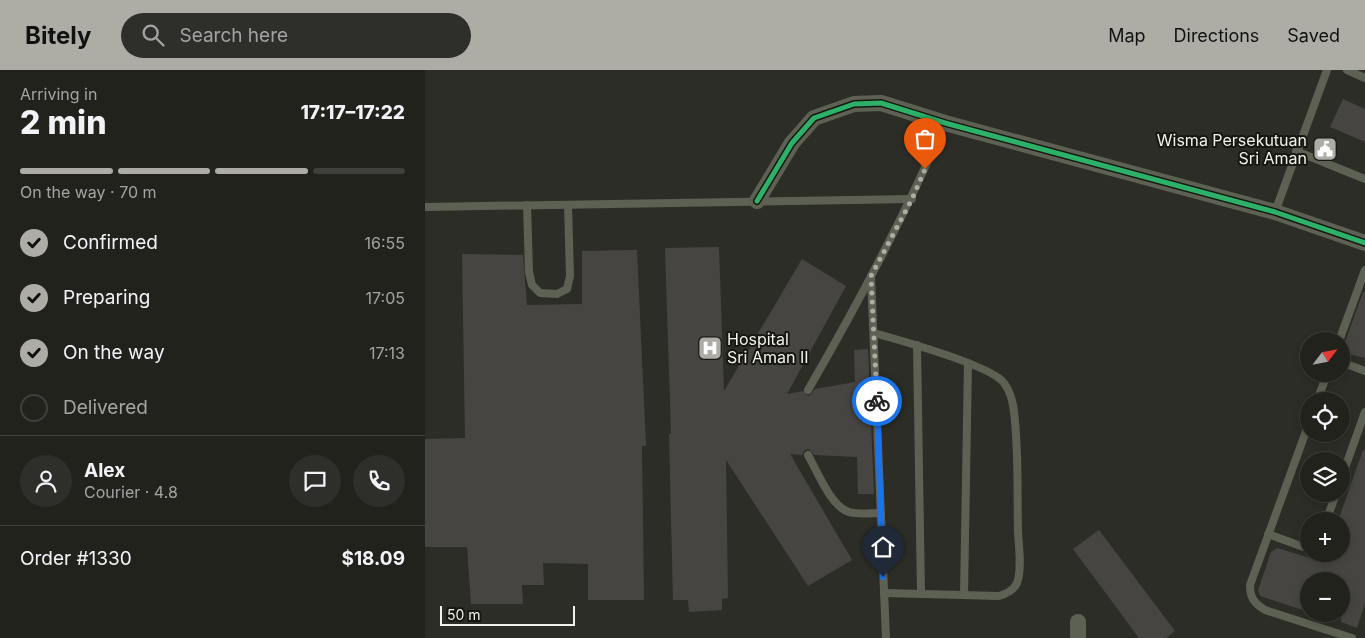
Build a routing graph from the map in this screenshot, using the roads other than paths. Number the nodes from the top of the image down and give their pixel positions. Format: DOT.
graph roads {
  1 [pos="1327,70"];
  2 [pos="1347,70"];
  3 [pos="1365,78"];
  4 [pos="945,123"];
  5 [pos="1296,151"];
  6 [pos="1365,179"];
  7 [pos="912,199"];
  8 [pos="757,201"];
  9 [pos="527,205"];
  10 [pos="567,205"];
  11 [pos="425,207"];
  12 [pos="1275,212"];
  13 [pos="1365,243"];
  14 [pos="1365,270"];
  15 [pos="871,276"];
  16 [pos="1363,280"];
  17 [pos="1343,332"];
  18 [pos="874,333"];
  19 [pos="917,345"];
  20 [pos="968,363"];
  21 [pos="1350,365"];
  22 [pos="1365,371"];
  23 [pos="807,390"];
  24 [pos="1365,412"];
  25 [pos="1302,442"];
  26 [pos="1350,454"];
  27 [pos="809,455"];
  28 [pos="881,513"];
  29 [pos="1268,534"];
  30 [pos="1300,546"];
  31 [pos="884,593"];
  32 [pos="921,594"];
  33 [pos="964,595"];
  34 [pos="886,638"];
  35 [pos="1352,638"];
  1 -- 5 [label="lane"];
  2 -- 3 [label="lane"];
  4 -- 7 [label="lane"];
  4 -- 8 [label="street"];
  4 -- 12 [label="street"];
  5 -- 6 [label="lane"];
  5 -- 12 [label="lane"];
  7 -- 8 [label="lane"];
  7 -- 15 [label="lane"];
  8 -- 10 [label="lane"];
  9 -- 10 [label="lane"];
  9 -- 10 [label="lane"];
  9 -- 11 [label="lane"];
  12 -- 13 [label="street"];
  14 -- 16 [label="lane"];
  15 -- 18 [label="lane"];
  15 -- 23 [label="lane"];
  16 -- 17 [label="lane"];
  18 -- 19 [label="lane"];
  18 -- 28 [label="lane"];
  19 -- 20 [label="lane"];
  19 -- 32 [label="lane"];
  20 -- 33 [label="lane"];
  20 -- 33 [label="lane"];
  21 -- 22 [label="lane"];
  24 -- 26 [label="lane"];
  25 -- 29 [label="lane"];
  27 -- 28 [label="lane"];
  28 -- 31 [label="lane"];
  29 -- 30 [label="lane"];
  29 -- 35 [label="lane"];
  31 -- 32 [label="lane"];
  31 -- 34 [label="lane"];
  32 -- 33 [label="lane"];
}
